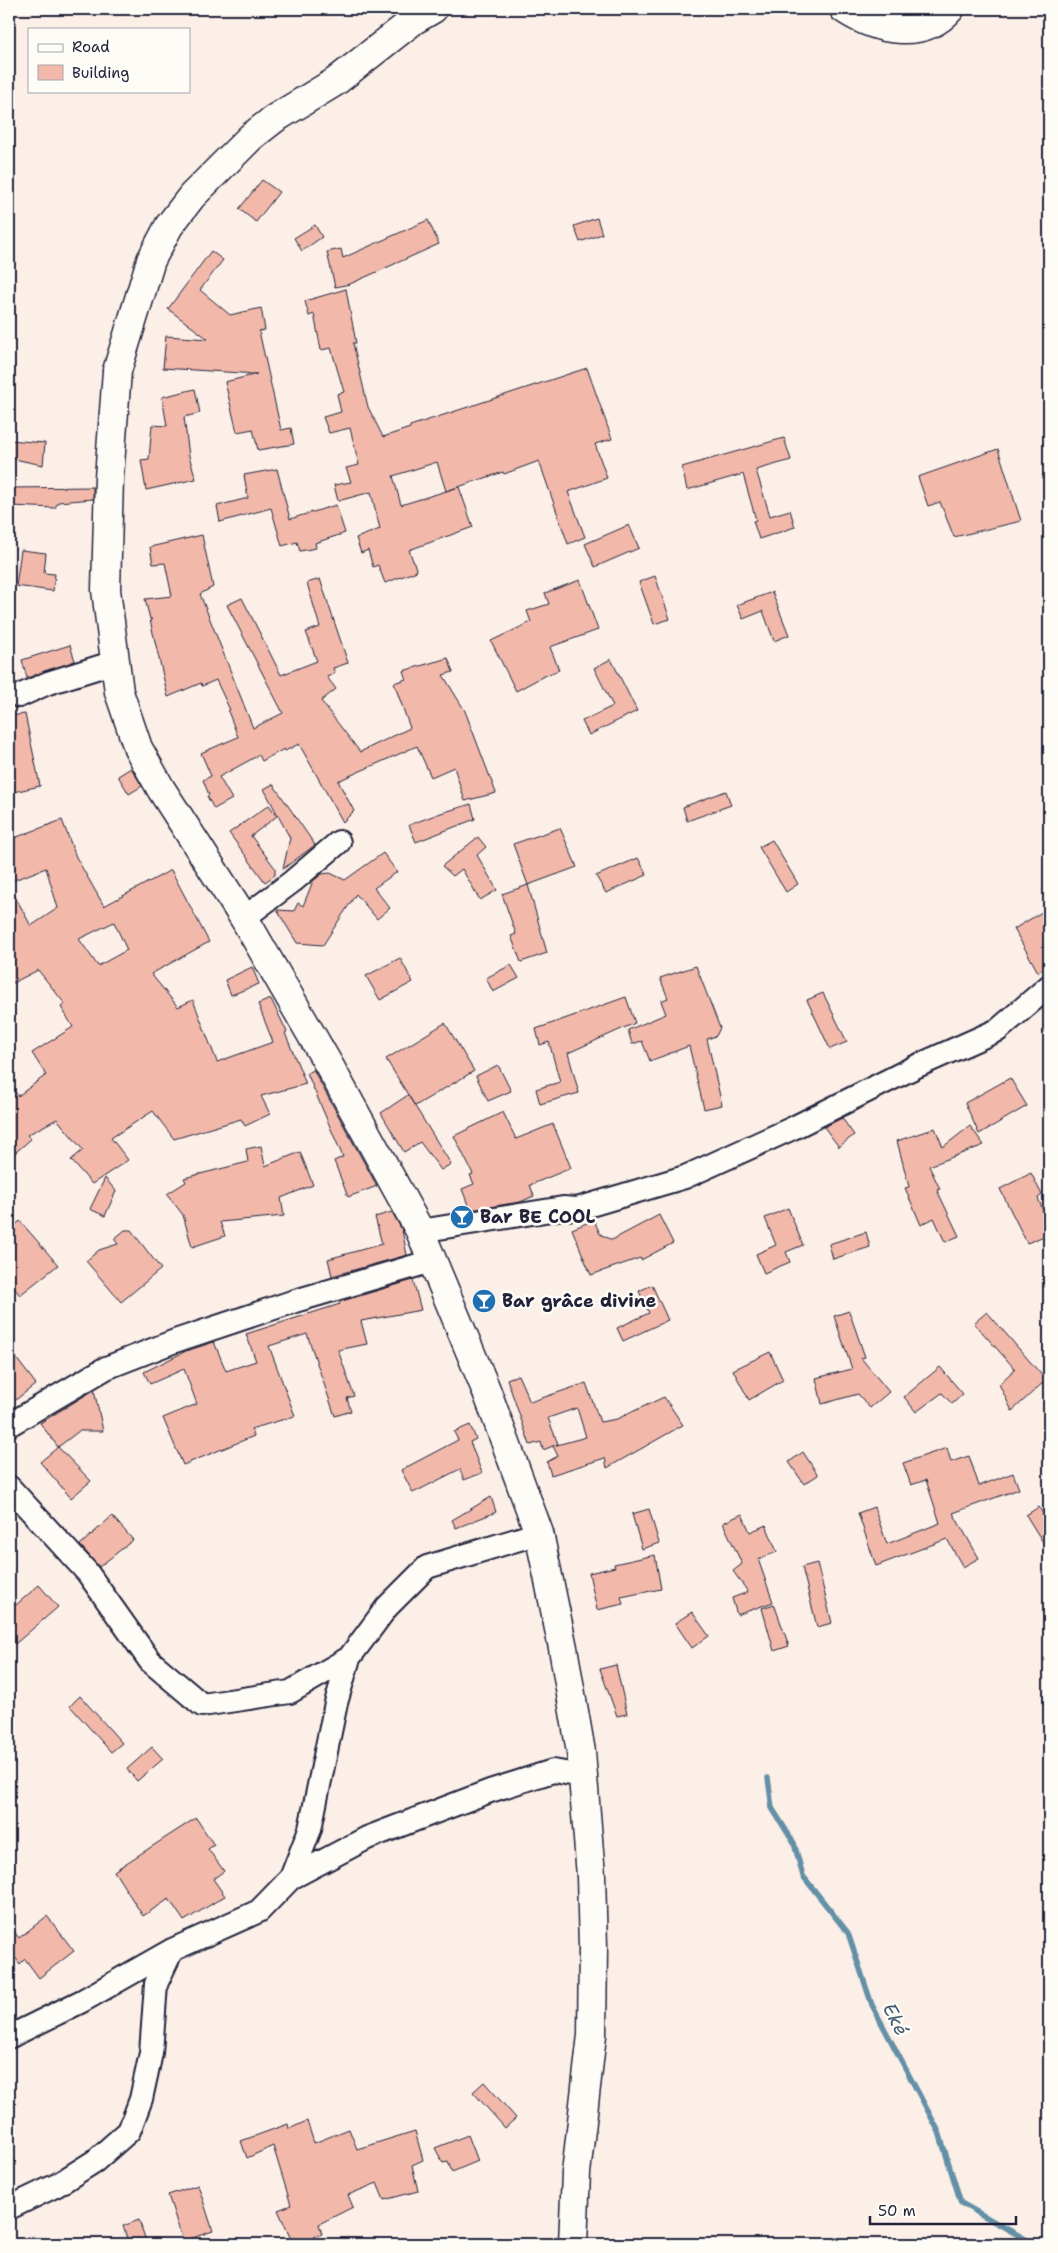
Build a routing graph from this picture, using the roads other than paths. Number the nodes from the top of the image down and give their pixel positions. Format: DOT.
graph roads {
  1 [pos="433,9"];
  2 [pos="844,9"];
  3 [pos="950,9"];
  4 [pos="115,662"];
  5 [pos="19,696"];
  6 [pos="339,842"];
  7 [pos="244,918"];
  8 [pos="1049,986"];
  9 [pos="420,1231"];
  10 [pos="432,1261"];
  11 [pos="9,1425"];
  12 [pos="9,1487"];
  13 [pos="538,1533"];
  14 [pos="349,1658"];
  15 [pos="582,1776"];
  16 [pos="292,1878"];
  17 [pos="172,1950"];
  18 [pos="9,2037"];
  19 [pos="9,2208"];
  20 [pos="574,2244"];
  1 -- 4 [label="main road"];
  2 -- 3 [label="main road"];
  4 -- 5 [label="street"];
  4 -- 7 [label="main road"];
  6 -- 7 [label="street"];
  7 -- 9 [label="main road"];
  8 -- 9 [label="street"];
  9 -- 10 [label="main road"];
  10 -- 11 [label="street"];
  10 -- 13 [label="main road"];
  12 -- 14 [label="street"];
  13 -- 14 [label="street"];
  13 -- 15 [label="main road"];
  14 -- 16 [label="street"];
  15 -- 16 [label="street"];
  15 -- 20 [label="main road"];
  16 -- 17 [label="street"];
  17 -- 18 [label="street"];
  17 -- 19 [label="street"];
}
